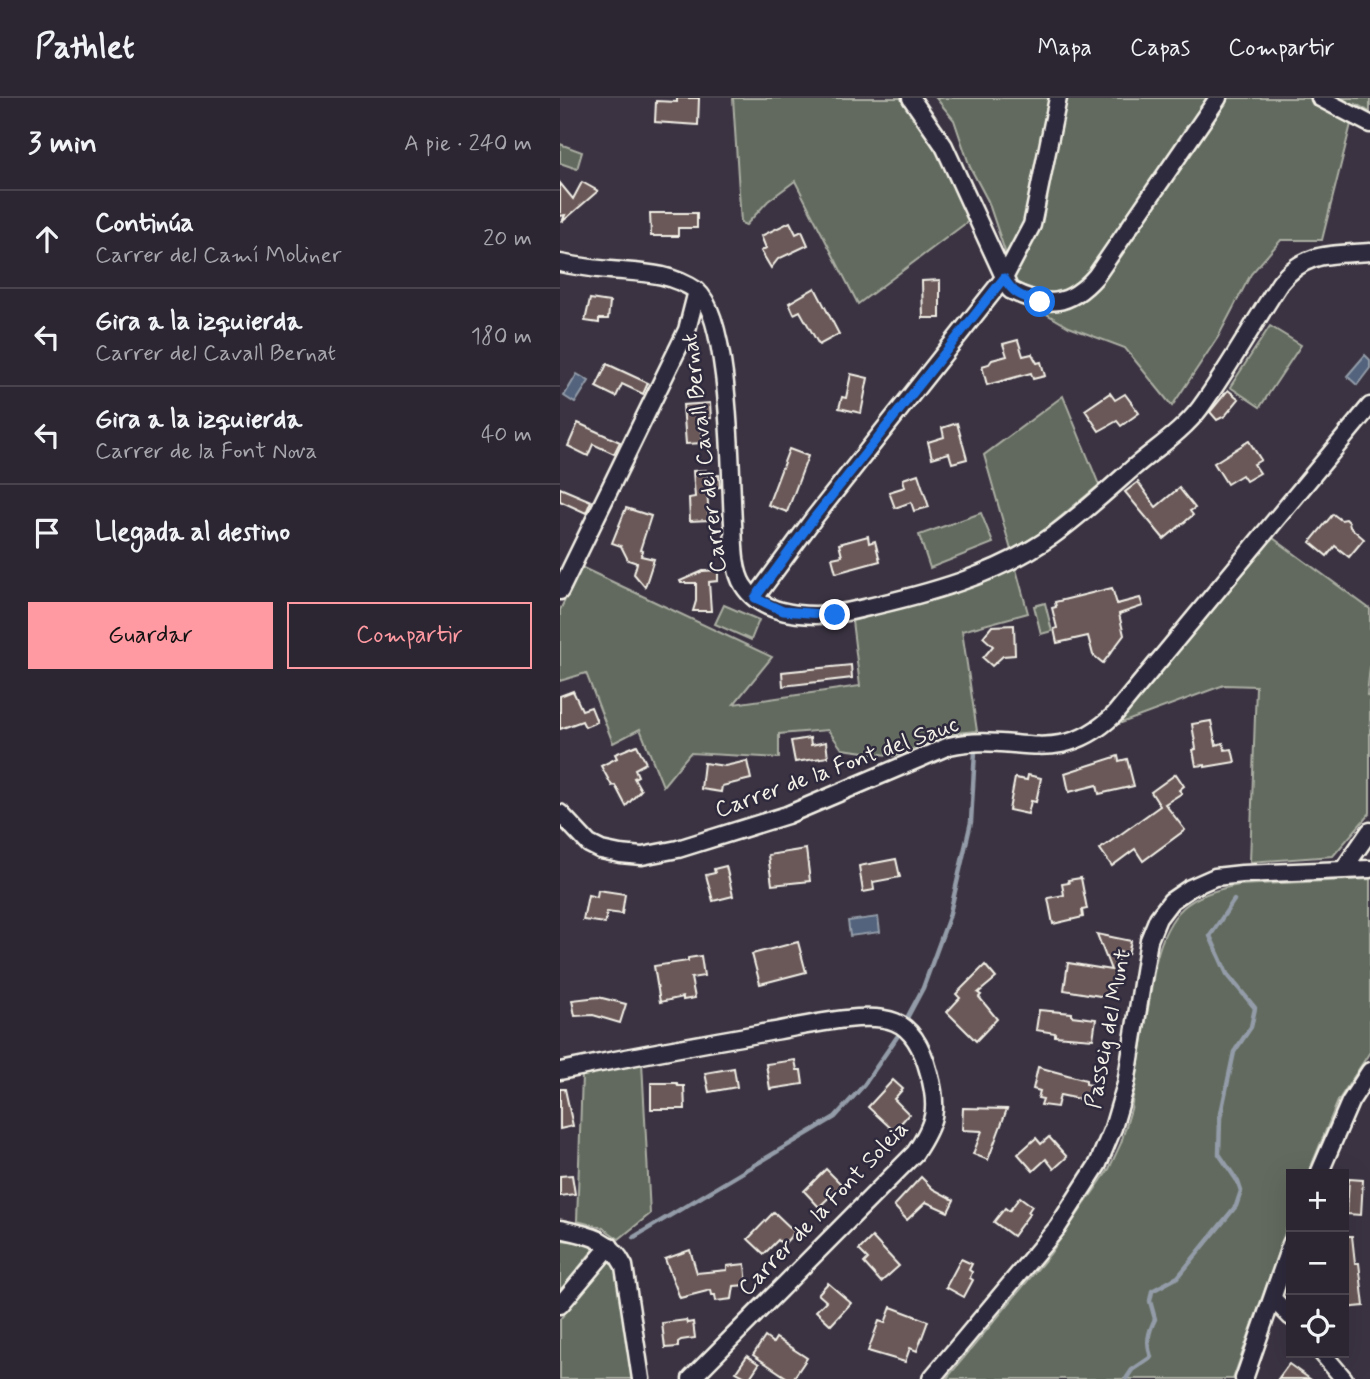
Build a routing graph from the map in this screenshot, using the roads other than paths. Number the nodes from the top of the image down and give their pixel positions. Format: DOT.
graph roads {
  1 [pos="911,98"];
  2 [pos="1058,98"];
  3 [pos="1218,98"];
  4 [pos="1320,98"];
  5 [pos="1370,124"];
  6 [pos="1370,252"];
  7 [pos="560,263"];
  8 [pos="1004,278"];
  9 [pos="697,291"];
  10 [pos="1370,406"];
  11 [pos="560,591"];
  12 [pos="755,598"];
  13 [pos="560,813"];
  14 [pos="1370,831"];
  15 [pos="1370,869"];
  16 [pos="1343,870"];
  17 [pos="560,1071"];
  18 [pos="1370,1071"];
  19 [pos="1321,1169"];
  20 [pos="560,1229"];
  21 [pos="610,1246"];
  22 [pos="1286,1258"];
  23 [pos="1272,1299"];
  24 [pos="560,1305"];
  25 [pos="1286,1312"];
  26 [pos="1326,1358"];
  27 [pos="641,1379"];
  28 [pos="691,1379"];
  29 [pos="931,1379"];
  30 [pos="1244,1379"];
  31 [pos="1344,1379"];
  1 -- 8 [label="street"];
  2 -- 8 [label="street, Carrer del Cavall Bernat"];
  3 -- 8 [label="street"];
  4 -- 5 [label="street"];
  6 -- 12 [label="street"];
  7 -- 9 [label="street"];
  8 -- 12 [label="street, Carrer del Cavall Bernat"];
  9 -- 11 [label="street, Carrer del Cavall Bernat"];
  9 -- 12 [label="street, Carrer del Cavall Bernat"];
  10 -- 13 [label="street, Carrer de la Font del Sauc"];
  14 -- 16 [label="street"];
  15 -- 16 [label="street, Passeig del Munt"];
  16 -- 29 [label="street, Passeig del Munt"];
  17 -- 28 [label="street, Carrer de la Font Soleia"];
  18 -- 19 [label="street"];
  20 -- 21 [label="street"];
  21 -- 24 [label="street"];
  21 -- 27 [label="street"];
  22 -- 23 [label="street"];
  23 -- 25 [label="street"];
  23 -- 30 [label="street"];
  26 -- 31 [label="street"];
}
